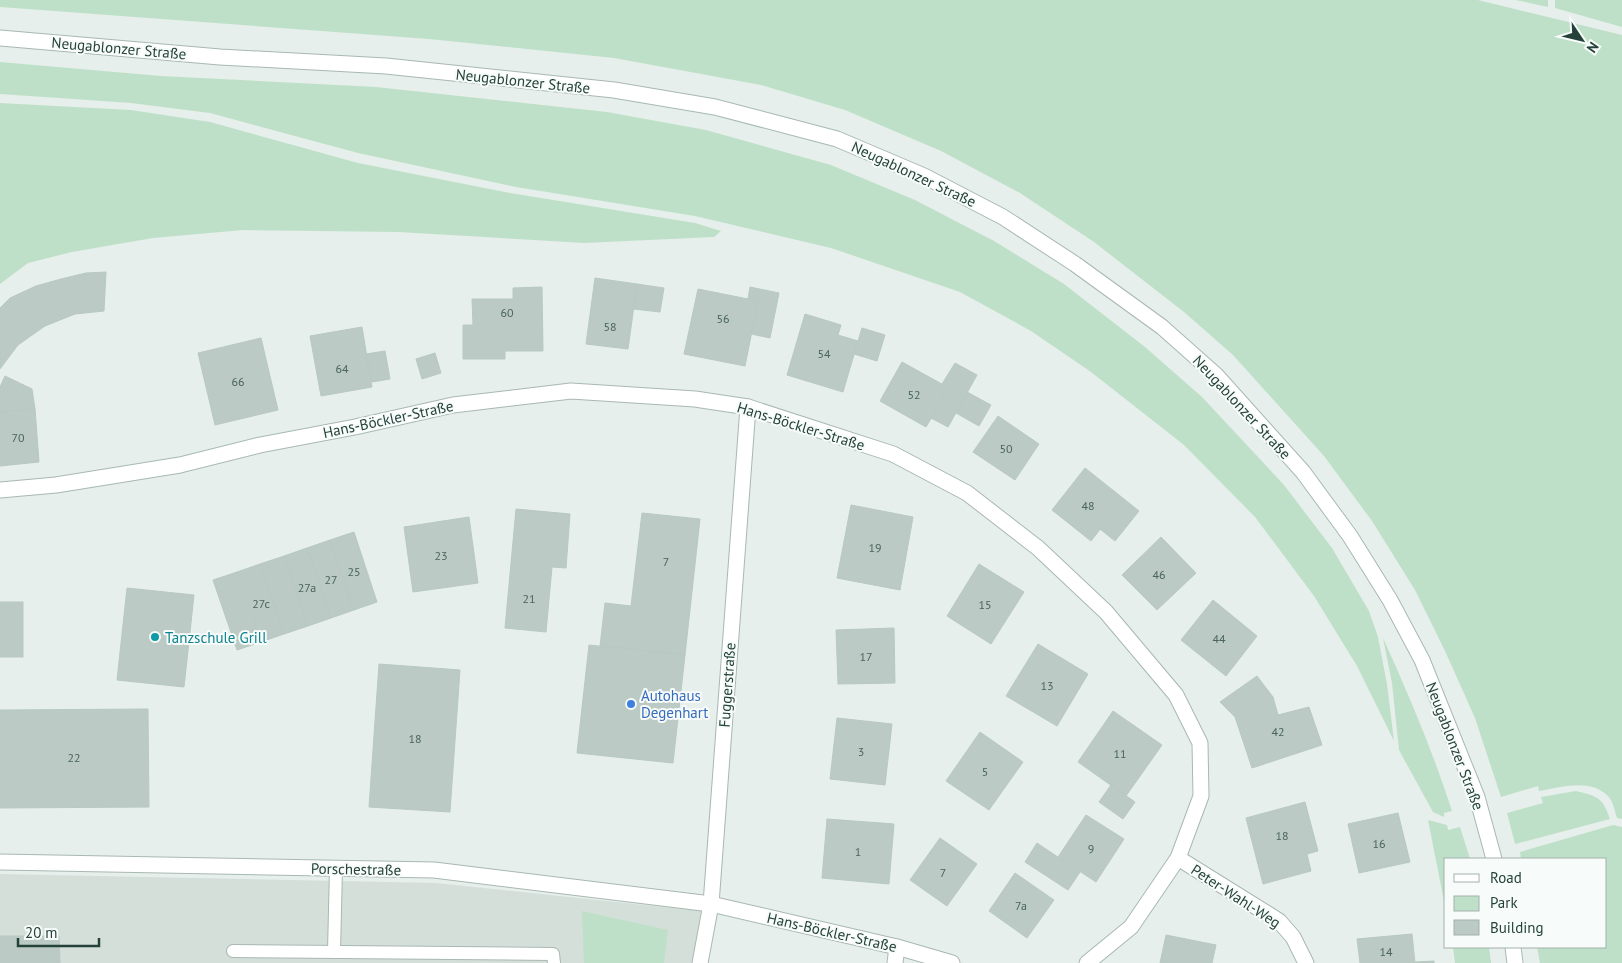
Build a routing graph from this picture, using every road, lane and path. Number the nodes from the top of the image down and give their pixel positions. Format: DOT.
graph roads {
  1 [pos="0,38"];
  2 [pos="748,407"];
  3 [pos="0,490"];
  4 [pos="1178,858"];
  5 [pos="1494,858"];
  6 [pos="0,862"];
  7 [pos="336,868"];
  8 [pos="711,904"];
  9 [pos="897,947"];
  10 [pos="1513,948"];
  11 [pos="233,951"];
  12 [pos="334,952"];
  13 [pos="554,963"];
  14 [pos="700,963"];
  15 [pos="895,963"];
  16 [pos="952,963"];
  17 [pos="1087,963"];
  18 [pos="1306,963"];
  19 [pos="1515,963"];
  1 -- 5 [label="street, Neugablonzer Straße"];
  2 -- 3 [label="street, Hans-Böckler-Straße"];
  2 -- 4 [label="street, Hans-Böckler-Straße"];
  2 -- 8 [label="street, Fuggerstraße"];
  4 -- 17 [label="street, Hans-Böckler-Straße"];
  4 -- 18 [label="street, Peter-Wahl-Weg"];
  6 -- 7 [label="street, Porschestraße"];
  7 -- 8 [label="street, Porschestraße"];
  7 -- 12 [label="lane"];
  8 -- 9 [label="street, Hans-Böckler-Straße"];
  8 -- 14 [label="street, Fuggerstraße"];
  9 -- 15 [label="street"];
  9 -- 16 [label="street, Hans-Böckler-Straße"];
  10 -- 19 [label="street"];
  11 -- 12 [label="lane"];
  12 -- 13 [label="lane"];
}
